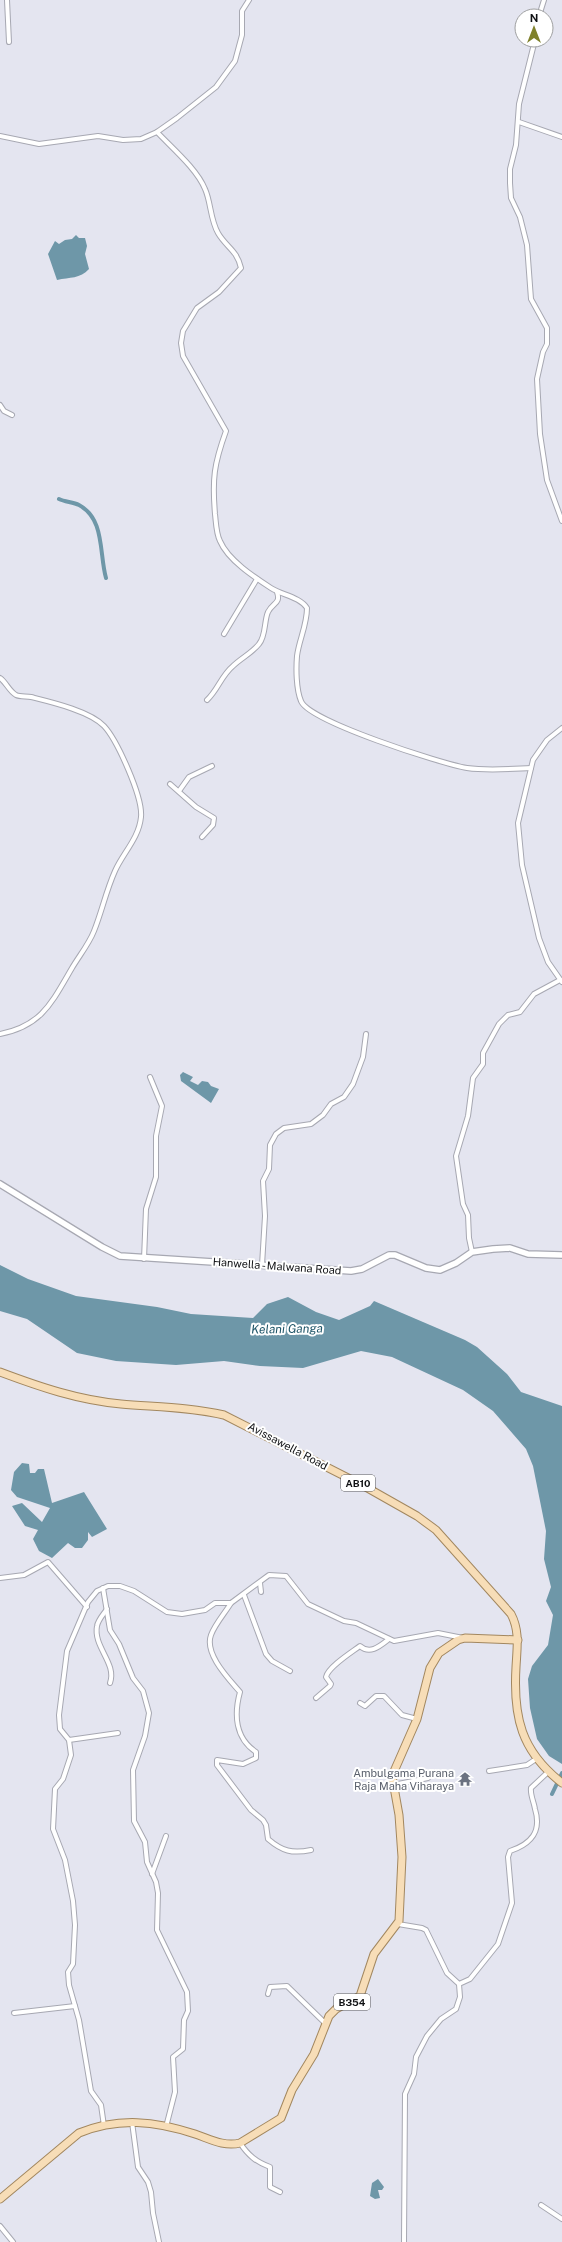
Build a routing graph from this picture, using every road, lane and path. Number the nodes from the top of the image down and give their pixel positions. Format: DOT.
graph roads {
  1 [pos="7,0"];
  2 [pos="249,0"];
  3 [pos="9,42"];
  4 [pos="532,48"];
  5 [pos="519,122"];
  6 [pos="157,132"];
  7 [pos="0,136"];
  8 [pos="562,137"];
  9 [pos="0,405"];
  10 [pos="12,415"];
  11 [pos="562,521"];
  12 [pos="257,579"];
  13 [pos="277,592"];
  14 [pos="224,634"];
  15 [pos="0,678"];
  16 [pos="207,700"];
  17 [pos="562,728"];
  18 [pos="212,766"];
  19 [pos="531,768"];
  20 [pos="170,784"];
  21 [pos="179,791"];
  22 [pos="202,838"];
  23 [pos="561,981"];
  24 [pos="0,1034"];
  25 [pos="366,1034"];
  26 [pos="150,1077"];
  27 [pos="0,1184"];
  28 [pos="472,1252"];
  29 [pos="562,1255"];
  30 [pos="144,1259"];
  31 [pos="262,1265"];
  32 [pos="0,1372"];
  33 [pos="0,1578"];
  34 [pos="260,1583"];
  35 [pos="103,1588"];
  36 [pos="261,1592"];
  37 [pos="244,1595"];
  38 [pos="231,1603"];
  39 [pos="87,1607"];
  40 [pos="107,1609"];
  41 [pos="465,1638"];
  42 [pos="389,1639"];
  43 [pos="518,1640"];
  44 [pos="290,1670"];
  45 [pos="110,1683"];
  46 [pos="316,1698"];
  47 [pos="360,1702"];
  48 [pos="417,1719"];
  49 [pos="118,1733"];
  50 [pos="69,1740"];
  51 [pos="536,1760"];
  52 [pos="489,1770"];
  53 [pos="548,1772"];
  54 [pos="428,1778"];
  55 [pos="562,1783"];
  56 [pos="392,1785"];
  57 [pos="166,1836"];
  58 [pos="311,1850"];
  59 [pos="152,1874"];
  60 [pos="398,1924"];
  61 [pos="459,1984"];
  62 [pos="268,1994"];
  63 [pos="75,2006"];
  64 [pos="14,2013"];
  65 [pos="326,2024"];
  66 [pos="132,2122"];
  67 [pos="104,2126"];
  68 [pos="166,2127"];
  69 [pos="240,2143"];
  70 [pos="280,2192"];
  71 [pos="0,2199"];
  72 [pos="541,2205"];
  73 [pos="562,2219"];
  74 [pos="0,2226"];
  75 [pos="13,2242"];
  76 [pos="159,2242"];
  77 [pos="404,2242"];
  1 -- 3 [label="street"];
  2 -- 6 [label="street"];
  4 -- 5 [label="street"];
  5 -- 8 [label="street"];
  5 -- 11 [label="street"];
  6 -- 7 [label="street"];
  6 -- 12 [label="street"];
  9 -- 10 [label="street"];
  12 -- 13 [label="street"];
  12 -- 14 [label="street"];
  13 -- 16 [label="street"];
  13 -- 19 [label="street"];
  15 -- 24 [label="street"];
  17 -- 19 [label="street"];
  18 -- 21 [label="street"];
  19 -- 23 [label="street"];
  20 -- 21 [label="street"];
  21 -- 22 [label="street"];
  23 -- 28 [label="street"];
  25 -- 31 [label="street"];
  26 -- 30 [label="street"];
  27 -- 30 [label="street, Hanwella - Malwana Road"];
  28 -- 29 [label="street, Hanwella - Malwana Road"];
  28 -- 31 [label="street, Hanwella - Malwana Road"];
  30 -- 31 [label="street, Hanwella - Malwana Road"];
  32 -- 43 [label="main road, Avissawella Road / AB10"];
  33 -- 39 [label="street"];
  34 -- 36 [label="street"];
  34 -- 37 [label="street"];
  34 -- 42 [label="street"];
  35 -- 38 [label="street"];
  35 -- 39 [label="street"];
  35 -- 40 [label="street"];
  37 -- 38 [label="street"];
  37 -- 44 [label="street"];
  38 -- 58 [label="street"];
  39 -- 50 [label="street"];
  40 -- 45 [label="street"];
  40 -- 59 [label="street"];
  41 -- 42 [label="street"];
  41 -- 43 [label="main road"];
  41 -- 48 [label="main road"];
  42 -- 46 [label="street"];
  43 -- 51 [label="main road, Avissawella Road / AB10"];
  47 -- 48 [label="street"];
  48 -- 56 [label="main road"];
  49 -- 50 [label="street"];
  50 -- 63 [label="street"];
  51 -- 52 [label="street"];
  51 -- 53 [label="main road, Avissawella Road / AB10"];
  53 -- 55 [label="main road, Avissawella Road / AB10"];
  53 -- 61 [label="street"];
  54 -- 56 [label="street"];
  56 -- 60 [label="main road"];
  57 -- 59 [label="street"];
  59 -- 68 [label="street"];
  60 -- 61 [label="street"];
  60 -- 65 [label="main road, B354"];
  61 -- 77 [label="street"];
  62 -- 65 [label="street"];
  63 -- 64 [label="street"];
  63 -- 67 [label="street"];
  65 -- 69 [label="main road, B354"];
  66 -- 67 [label="main road"];
  66 -- 68 [label="main road"];
  66 -- 76 [label="street"];
  67 -- 71 [label="main road"];
  68 -- 69 [label="main road"];
  69 -- 70 [label="street"];
  72 -- 73 [label="street"];
  74 -- 75 [label="street"];
}
